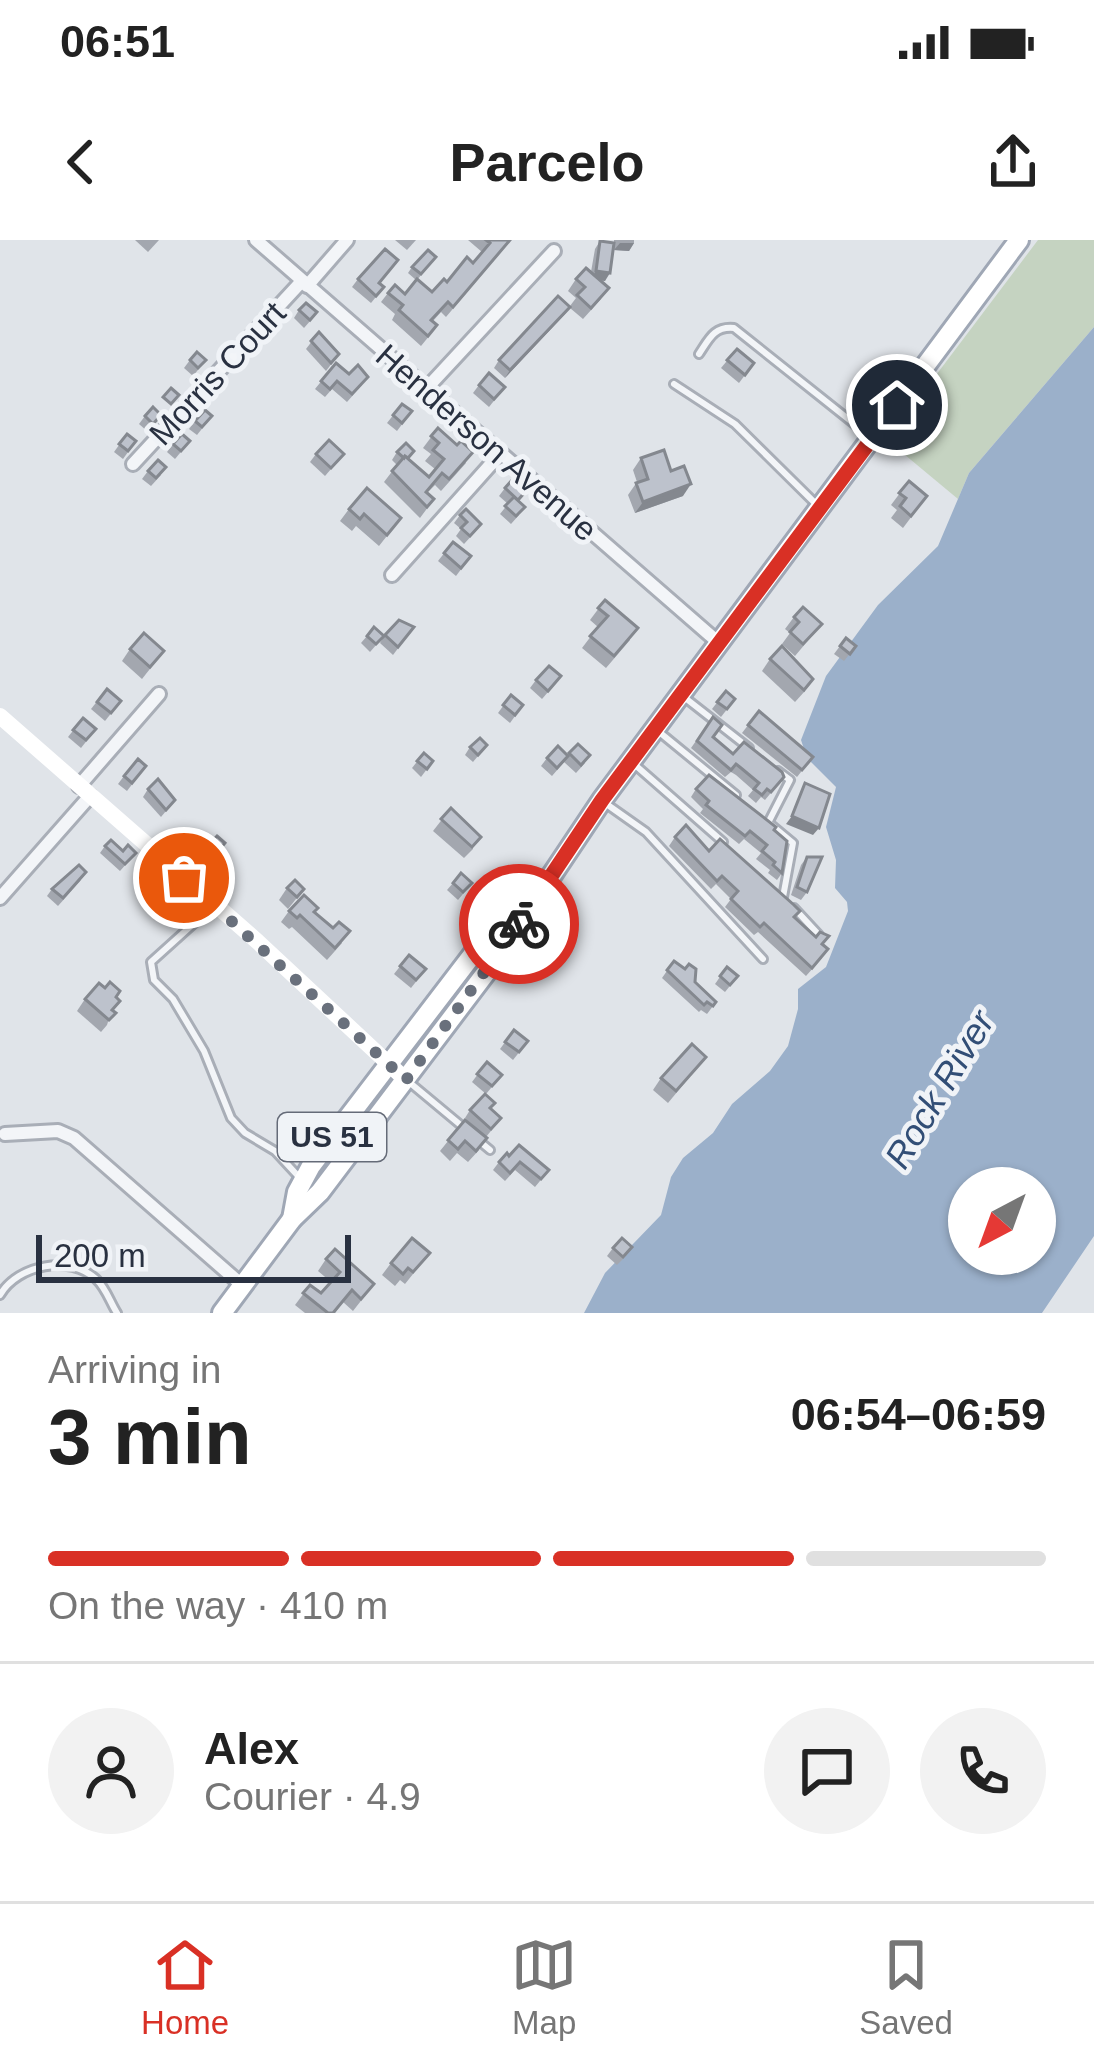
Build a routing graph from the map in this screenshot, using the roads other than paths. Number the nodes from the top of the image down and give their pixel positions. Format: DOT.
graph roads {
  1 [pos="256,240"];
  2 [pos="347,240"];
  3 [pos="1019,240"];
  4 [pos="554,251"];
  5 [pos="304,284"];
  6 [pos="699,354"];
  7 [pos="674,384"];
  8 [pos="425,389"];
  9 [pos="872,438"];
  10 [pos="500,454"];
  11 [pos="133,464"];
  12 [pos="820,508"];
  13 [pos="392,574"];
  14 [pos="719,643"];
  15 [pos="159,694"];
  16 [pos="681,694"];
  17 [pos="0,716"];
  18 [pos="656,728"];
  19 [pos="753,752"];
  20 [pos="631,761"];
  21 [pos="772,766"];
  22 [pos="85,791"];
  23 [pos="736,796"];
  24 [pos="602,800"];
  25 [pos="752,810"];
  26 [pos="768,823"];
  27 [pos="569,848"];
  28 [pos="732,850"];
  29 [pos="766,882"];
  30 [pos="783,897"];
  31 [pos="0,898"];
  32 [pos="215,904"];
  33 [pos="819,935"];
  34 [pos="763,959"];
  35 [pos="388,1063"];
  36 [pos="406,1080"];
  37 [pos="5,1134"];
  38 [pos="490,1150"];
  39 [pos="302,1178"];
  40 [pos="292,1219"];
  41 [pos="242,1285"];
  42 [pos="0,1294"];
  43 [pos="117,1313"];
  44 [pos="222,1313"];
  1 -- 5 [label="street, Henderson Avenue"];
  2 -- 5 [label="street, Morris Court"];
  3 -- 9 [label="main road, US 51"];
  4 -- 8 [label="street"];
  5 -- 8 [label="street, Henderson Avenue"];
  5 -- 11 [label="street, Morris Court"];
  6 -- 9 [label="lane"];
  7 -- 12 [label="lane"];
  8 -- 10 [label="street, Henderson Avenue"];
  9 -- 12 [label="main road, US 51"];
  10 -- 13 [label="street"];
  10 -- 14 [label="street, Henderson Avenue"];
  12 -- 14 [label="main road, US 51"];
  14 -- 16 [label="main road, US 51"];
  15 -- 22 [label="street"];
  16 -- 18 [label="main road, US 51"];
  16 -- 19 [label="lane"];
  17 -- 22 [label="street"];
  18 -- 20 [label="main road, US 51"];
  18 -- 23 [label="lane"];
  20 -- 24 [label="main road, US 51"];
  20 -- 28 [label="lane"];
  21 -- 26 [label="lane"];
  22 -- 31 [label="street"];
  22 -- 32 [label="street"];
  24 -- 27 [label="main road, US 51"];
  24 -- 34 [label="lane"];
  25 -- 26 [label="lane"];
  26 -- 30 [label="lane"];
  27 -- 35 [label="main road, US 51"];
  27 -- 36 [label="main road, US 51"];
  29 -- 30 [label="lane"];
  30 -- 33 [label="lane"];
  32 -- 35 [label="street"];
  32 -- 39 [label="lane"];
  35 -- 36 [label="street"];
  35 -- 39 [label="main road, US 51"];
  36 -- 38 [label="lane"];
  36 -- 40 [label="main road, US 51"];
  37 -- 41 [label="street"];
  39 -- 40 [label="main road, US 51"];
  40 -- 41 [label="main road, US 51"];
  41 -- 44 [label="main road, US 51"];
  42 -- 43 [label="lane"];
}
